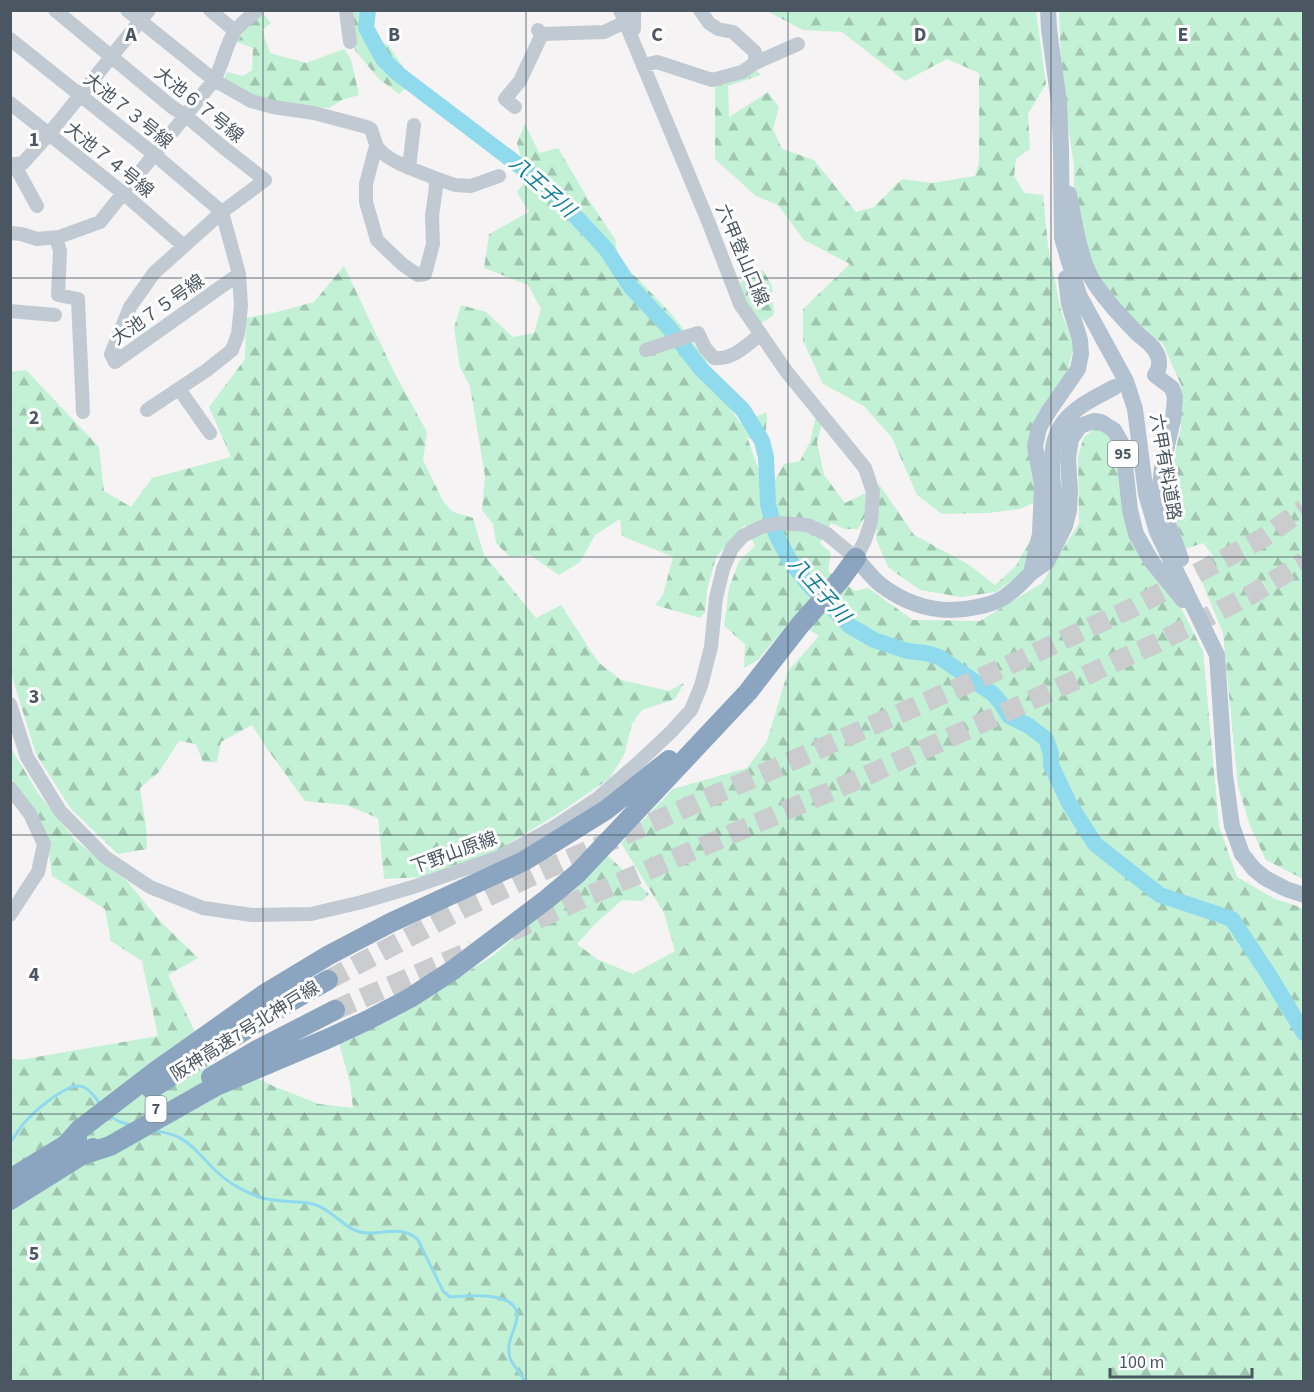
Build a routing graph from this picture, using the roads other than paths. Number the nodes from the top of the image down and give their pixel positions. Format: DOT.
graph roads {
  1 [pos="56,10"];
  2 [pos="127,10"];
  3 [pos="149,10"];
  4 [pos="210,10"];
  5 [pos="257,10"];
  6 [pos="346,10"];
  7 [pos="634,10"];
  8 [pos="700,10"];
  9 [pos="1048,10"];
  10 [pos="140,21"];
  11 [pos="625,22"];
  12 [pos="235,31"];
  13 [pos="10,39"];
  14 [pos="350,42"];
  15 [pos="798,44"];
  16 [pos="111,57"];
  17 [pos="755,63"];
  18 [pos="643,65"];
  19 [pos="214,80"];
  20 [pos="80,95"];
  21 [pos="10,103"];
  22 [pos="515,107"];
  23 [pos="186,116"];
  24 [pos="414,125"];
  25 [pos="49,134"];
  26 [pos="376,146"];
  27 [pos="1061,149"];
  28 [pos="155,155"];
  29 [pos="12,165"];
  30 [pos="409,168"];
  31 [pos="499,176"];
  32 [pos="435,178"];
  33 [pos="265,180"];
  34 [pos="123,193"];
  35 [pos="37,206"];
  36 [pos="222,212"];
  37 [pos="10,233"];
  38 [pos="56,238"];
  39 [pos="1062,238"];
  40 [pos="184,246"];
  41 [pos="238,274"];
  42 [pos="10,311"];
  43 [pos="56,315"];
  44 [pos="761,334"];
  45 [pos="646,350"];
  46 [pos="1155,375"];
  47 [pos="1135,380"];
  48 [pos="1115,387"];
  49 [pos="179,388"];
  50 [pos="147,411"];
  51 [pos="83,412"];
  52 [pos="210,433"];
  53 [pos="856,558"];
  54 [pos="1031,573"];
  55 [pos="1217,655"];
  56 [pos="748,692"];
  57 [pos="10,704"];
  58 [pos="14,731"];
  59 [pos="10,788"];
  60 [pos="1304,895"];
  61 [pos="10,915"];
  62 [pos="327,980"];
  63 [pos="335,1010"];
  64 [pos="74,1150"];
  65 [pos="10,1179"];
  66 [pos="10,1200"];
  1 -- 16 [label="street, 大池６７号線"];
  2 -- 10 [label="street"];
  3 -- 10 [label="street"];
  4 -- 12 [label="street"];
  5 -- 12 [label="street"];
  6 -- 14 [label="street"];
  7 -- 11 [label="street"];
  8 -- 17 [label="street"];
  9 -- 27 [label="main road, 六甲有料道路 / 95"];
  10 -- 16 [label="street"];
  10 -- 19 [label="street"];
  11 -- 18 [label="street, 六甲登山口線"];
  11 -- 22 [label="street"];
  12 -- 19 [label="street"];
  13 -- 20 [label="street, 大池７３号線"];
  15 -- 17 [label="street"];
  16 -- 20 [label="street"];
  16 -- 23 [label="street, 大池６７号線"];
  17 -- 18 [label="street"];
  18 -- 44 [label="street, 六甲登山口線"];
  19 -- 23 [label="street"];
  19 -- 26 [label="street"];
  20 -- 25 [label="street"];
  20 -- 28 [label="street, 大池７３号線"];
  21 -- 25 [label="street, 大池７４号線"];
  23 -- 28 [label="street"];
  23 -- 33 [label="street, 大池６７号線"];
  24 -- 30 [label="street"];
  25 -- 29 [label="street"];
  25 -- 34 [label="street, 大池７４号線"];
  26 -- 30 [label="street"];
  26 -- 32 [label="street"];
  27 -- 39 [label="main road, 六甲有料道路 / 95"];
  27 -- 46 [label="main road, 95"];
  28 -- 34 [label="street"];
  28 -- 36 [label="street, 大池７３号線"];
  29 -- 35 [label="street"];
  30 -- 32 [label="street"];
  31 -- 32 [label="street"];
  33 -- 36 [label="street, 大池７５号線"];
  34 -- 38 [label="street"];
  34 -- 40 [label="street, 大池７４号線"];
  36 -- 40 [label="street, 大池７５号線"];
  36 -- 41 [label="street"];
  37 -- 38 [label="street"];
  38 -- 51 [label="street"];
  39 -- 54 [label="main road, 95"];
  39 -- 55 [label="main road, 六甲有料道路 / 95"];
  40 -- 41 [label="street, 大池７５号線"];
  41 -- 49 [label="street"];
  42 -- 43 [label="street"];
  44 -- 45 [label="street"];
  44 -- 53 [label="street, 六甲登山口線"];
  46 -- 47 [label="main road"];
  46 -- 55 [label="main road, 95"];
  48 -- 54 [label="main road, 95"];
  49 -- 50 [label="street"];
  49 -- 52 [label="street"];
  53 -- 54 [label="main road, 95"];
  53 -- 56 [label="highway"];
  53 -- 58 [label="street, 下野山原線"];
  54 -- 55 [label="main road, 95"];
  55 -- 60 [label="main road, 六甲有料道路 / 95"];
  56 -- 64 [label="highway"];
  56 -- 64 [label="highway"];
  57 -- 58 [label="street, 下野山原線"];
  59 -- 61 [label="street"];
  62 -- 64 [label="highway, 阪神高速7号北神戸線 / 7"];
  63 -- 64 [label="highway, 阪神高速7号北神戸線 / 7"];
  64 -- 65 [label="highway, 阪神高速7号北神戸線 / 7"];
  64 -- 66 [label="highway, 阪神高速7号北神戸線 / 7"];
}
